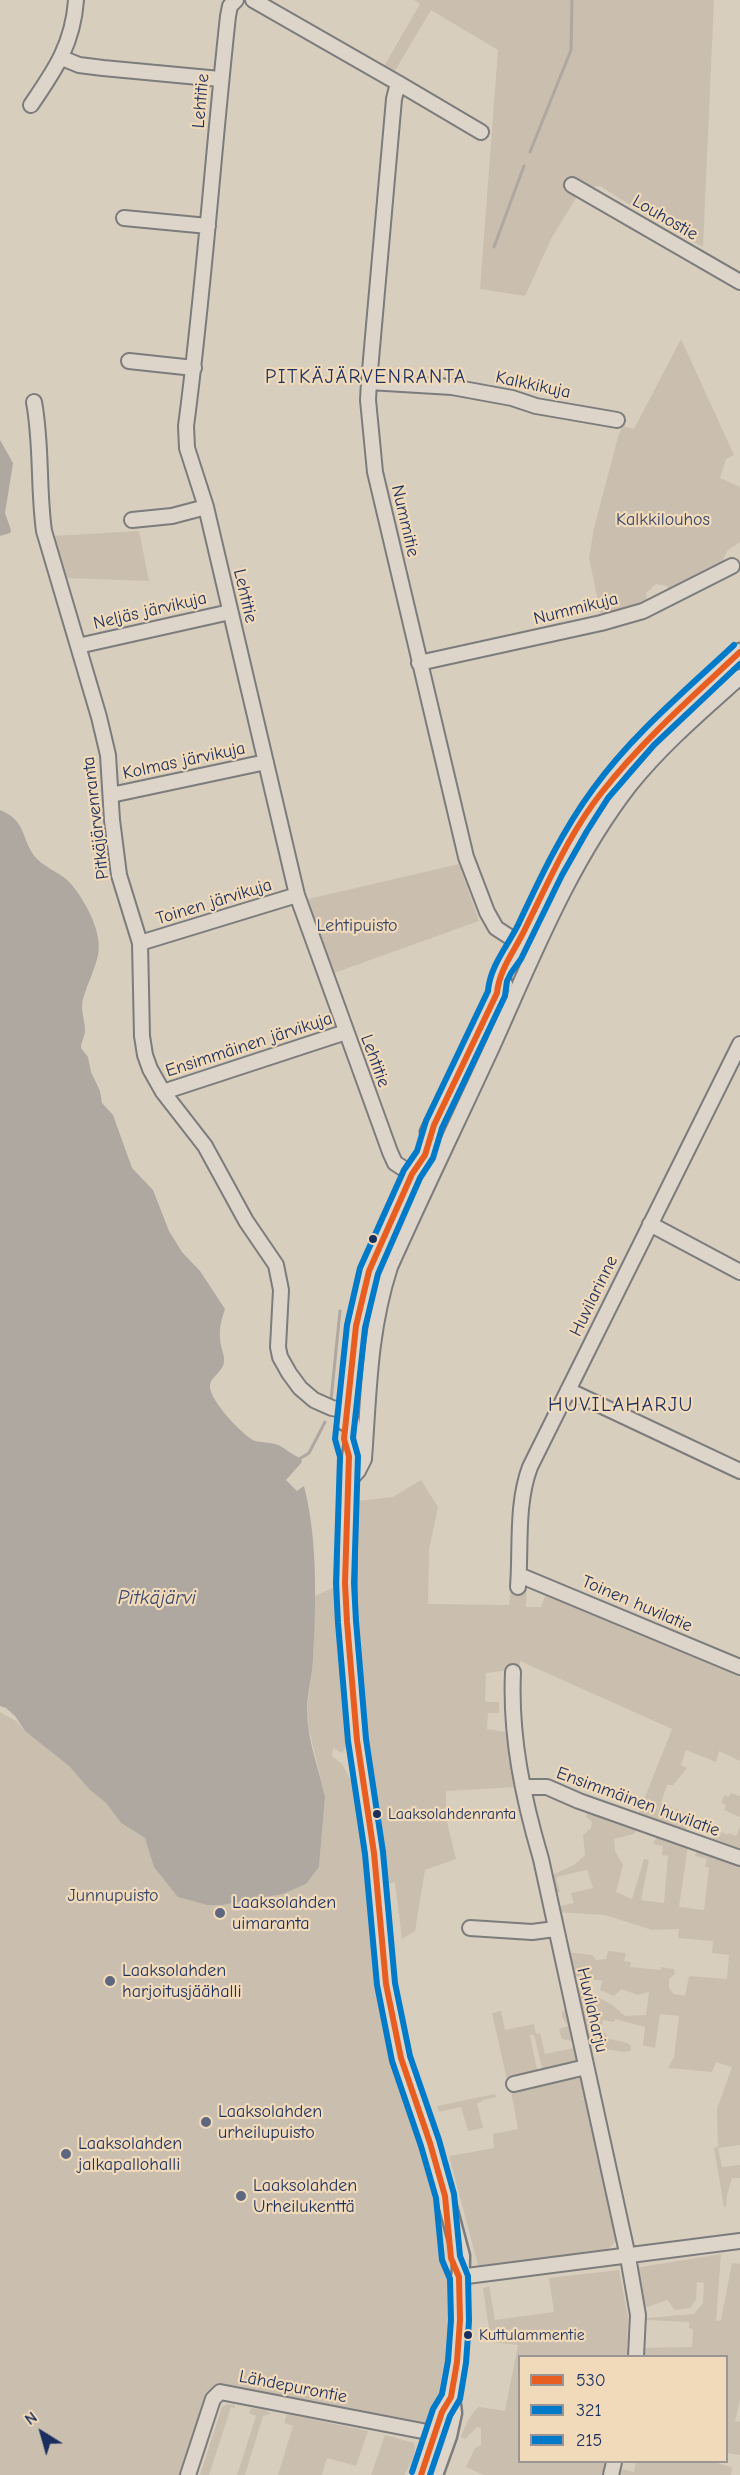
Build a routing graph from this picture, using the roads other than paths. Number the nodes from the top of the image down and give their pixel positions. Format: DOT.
graph roads {
  1 [pos="76,0"];
  2 [pos="236,0"];
  3 [pos="253,0"];
  4 [pos="62,58"];
  5 [pos="220,79"];
  6 [pos="398,82"];
  7 [pos="31,105"];
  8 [pos="481,132"];
  9 [pos="572,185"];
  10 [pos="124,218"];
  11 [pos="208,226"];
  12 [pos="740,282"];
  13 [pos="129,361"];
  14 [pos="194,368"];
  15 [pos="369,382"];
  16 [pos="34,402"];
  17 [pos="617,420"];
  18 [pos="206,507"];
  19 [pos="132,520"];
  20 [pos="732,566"];
  21 [pos="230,612"];
  22 [pos="78,646"];
  23 [pos="740,652"];
  24 [pos="420,663"];
  25 [pos="740,677"];
  26 [pos="266,762"];
  27 [pos="111,795"];
  28 [pos="297,895"];
  29 [pos="140,943"];
  30 [pos="516,949"];
  31 [pos="530,963"];
  32 [pos="346,1032"];
  33 [pos="740,1044"];
  34 [pos="734,1072"];
  35 [pos="163,1092"];
  36 [pos="412,1174"];
  37 [pos="650,1224"];
  38 [pos="740,1272"];
  39 [pos="568,1390"];
  40 [pos="348,1411"];
  41 [pos="740,1471"];
  42 [pos="348,1482"];
  43 [pos="518,1581"];
  44 [pos="740,1667"];
  45 [pos="513,1672"];
  46 [pos="523,1787"];
  47 [pos="740,1858"];
  48 [pos="470,1928"];
  49 [pos="555,1929"];
  50 [pos="586,2067"];
  51 [pos="514,2084"];
  52 [pos="740,2241"];
  53 [pos="628,2257"];
  54 [pos="459,2277"];
  55 [pos="636,2355"];
  56 [pos="441,2435"];
  57 [pos="188,2475"];
  58 [pos="421,2475"];
  59 [pos="434,2475"];
  1 -- 4 [label="street"];
  2 -- 5 [label="street, Lehtitie"];
  3 -- 6 [label="street"];
  4 -- 5 [label="street"];
  4 -- 7 [label="street"];
  5 -- 11 [label="street, Lehtitie"];
  6 -- 8 [label="street"];
  6 -- 15 [label="street, Nummitie"];
  9 -- 12 [label="street, Louhostie"];
  10 -- 11 [label="street"];
  11 -- 14 [label="street, Lehtitie"];
  13 -- 14 [label="street"];
  14 -- 18 [label="street, Lehtitie"];
  15 -- 17 [label="street, Kalkkikuja"];
  15 -- 24 [label="street, Nummitie"];
  16 -- 22 [label="street, Pitkäjärvenranta"];
  18 -- 19 [label="street"];
  18 -- 21 [label="street, Lehtitie"];
  20 -- 24 [label="street, Nummikuja"];
  21 -- 22 [label="street, Neljäs järvikuja"];
  21 -- 26 [label="street, Lehtitie"];
  22 -- 27 [label="street, Pitkäjärvenranta"];
  23 -- 30 [label="main road"];
  24 -- 30 [label="street, Nummitie"];
  25 -- 31 [label="street"];
  26 -- 27 [label="street, Kolmas järvikuja"];
  26 -- 28 [label="street, Lehtitie"];
  27 -- 29 [label="street, Pitkäjärvenranta"];
  28 -- 29 [label="street, Toinen järvikuja"];
  28 -- 32 [label="street, Lehtitie"];
  29 -- 35 [label="street, Pitkäjärvenranta"];
  30 -- 31 [label="street, Nummitie"];
  30 -- 36 [label="main road"];
  31 -- 42 [label="street"];
  32 -- 35 [label="street, Ensimmäinen järvikuja"];
  32 -- 36 [label="street, Lehtitie"];
  33 -- 34 [label="street, Huvilarinne"];
  34 -- 37 [label="street, Huvilarinne"];
  35 -- 40 [label="street, Pitkäjärvenranta"];
  36 -- 40 [label="main road"];
  37 -- 38 [label="street"];
  37 -- 39 [label="street, Huvilarinne"];
  39 -- 41 [label="street"];
  39 -- 43 [label="street, Huvilarinne"];
  40 -- 42 [label="main road"];
  42 -- 54 [label="main road"];
  43 -- 44 [label="street, Toinen huvilatie"];
  45 -- 46 [label="street, Huvilaharju"];
  46 -- 47 [label="street, Ensimmäinen huvilatie"];
  46 -- 49 [label="street, Huvilaharju"];
  48 -- 49 [label="street"];
  49 -- 50 [label="street, Huvilaharju"];
  50 -- 51 [label="street"];
  50 -- 53 [label="street, Huvilaharju"];
  52 -- 53 [label="street"];
  53 -- 54 [label="street"];
  53 -- 55 [label="street, Huvilaharju"];
  54 -- 56 [label="main road"];
  56 -- 57 [label="street, Lähdepurontie"];
  56 -- 58 [label="main road"];
  56 -- 59 [label="main road"];
}
